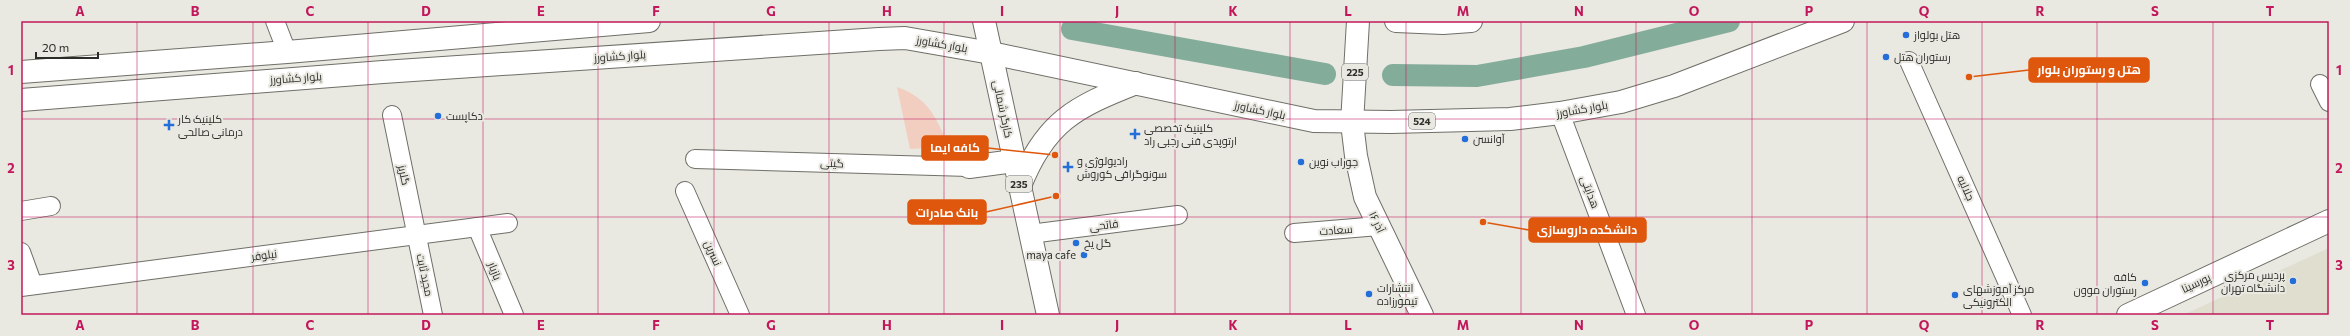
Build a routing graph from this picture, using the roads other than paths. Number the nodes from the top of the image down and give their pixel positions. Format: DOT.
graph roads {
  1 [pos="275,21"];
  2 [pos="648,21"];
  3 [pos="974,21"];
  4 [pos="984,21"];
  5 [pos="1358,21"];
  6 [pos="1396,21"];
  7 [pos="1471,21"];
  8 [pos="1843,21"];
  9 [pos="626,22"];
  10 [pos="287,52"];
  11 [pos="991,53"];
  12 [pos="1909,60"];
  13 [pos="21,72"];
  14 [pos="1136,83"];
  15 [pos="2320,84"];
  16 [pos="21,100"];
  17 [pos="2329,102"];
  18 [pos="1560,113"];
  19 [pos="392,115"];
  20 [pos="1352,123"];
  21 [pos="695,159"];
  22 [pos="1014,161"];
  23 [pos="969,167"];
  24 [pos="1020,186"];
  25 [pos="685,191"];
  26 [pos="51,206"];
  27 [pos="21,211"];
  28 [pos="1178,215"];
  29 [pos="2329,220"];
  30 [pos="508,223"];
  31 [pos="1379,226"];
  32 [pos="477,227"];
  33 [pos="1294,233"];
  34 [pos="1030,234"];
  35 [pos="416,235"];
  36 [pos="21,252"];
  37 [pos="27,286"];
  38 [pos="433,315"];
  39 [pos="514,315"];
  40 [pos="740,315"];
  41 [pos="1048,315"];
  42 [pos="1422,315"];
  43 [pos="1636,315"];
  44 [pos="2022,315"];
  45 [pos="2128,315"];
  1 -- 10 [label="street"];
  2 -- 9 [label="main road"];
  3 -- 11 [label="main road"];
  4 -- 11 [label="main road, کارگر شمالی / 235"];
  5 -- 20 [label="main road, 225"];
  6 -- 7 [label="main road"];
  8 -- 18 [label="main road, بلوار کشاورز / 524"];
  9 -- 10 [label="main road"];
  10 -- 13 [label="main road"];
  11 -- 14 [label="main road, بلوار کشاورز / 524"];
  11 -- 16 [label="main road, بلوار کشاورز / 524"];
  11 -- 22 [label="main road, کارگر شمالی / 235"];
  12 -- 44 [label="street, جلالیه"];
  14 -- 20 [label="main road, بلوار کشاورز / 524"];
  14 -- 24 [label="main road"];
  15 -- 17 [label="street"];
  18 -- 20 [label="main road, بلوار کشاورز / 524"];
  18 -- 43 [label="street, هدایتی"];
  19 -- 35 [label="street, گلریز"];
  20 -- 31 [label="main road, ۱۶ آذر / 225"];
  21 -- 23 [label="street, گیتی"];
  22 -- 23 [label="main road"];
  22 -- 24 [label="main road, کارگر شمالی / 235"];
  24 -- 34 [label="main road, کارگر شمالی / 235"];
  25 -- 40 [label="street, نسرین"];
  26 -- 27 [label="street"];
  28 -- 34 [label="street, فاتحی"];
  29 -- 45 [label="main road, پورسینا"];
  30 -- 32 [label="street, نیلوفر"];
  31 -- 33 [label="street, سعادت"];
  31 -- 42 [label="main road, ۱۶ آذر / 225"];
  32 -- 35 [label="street, نیلوفر"];
  32 -- 39 [label="street, بازیار"];
  34 -- 41 [label="main road, کارگر شمالی / 235"];
  35 -- 37 [label="street, نیلوفر"];
  35 -- 38 [label="street, مجید ثابت"];
  36 -- 37 [label="street"];
}
